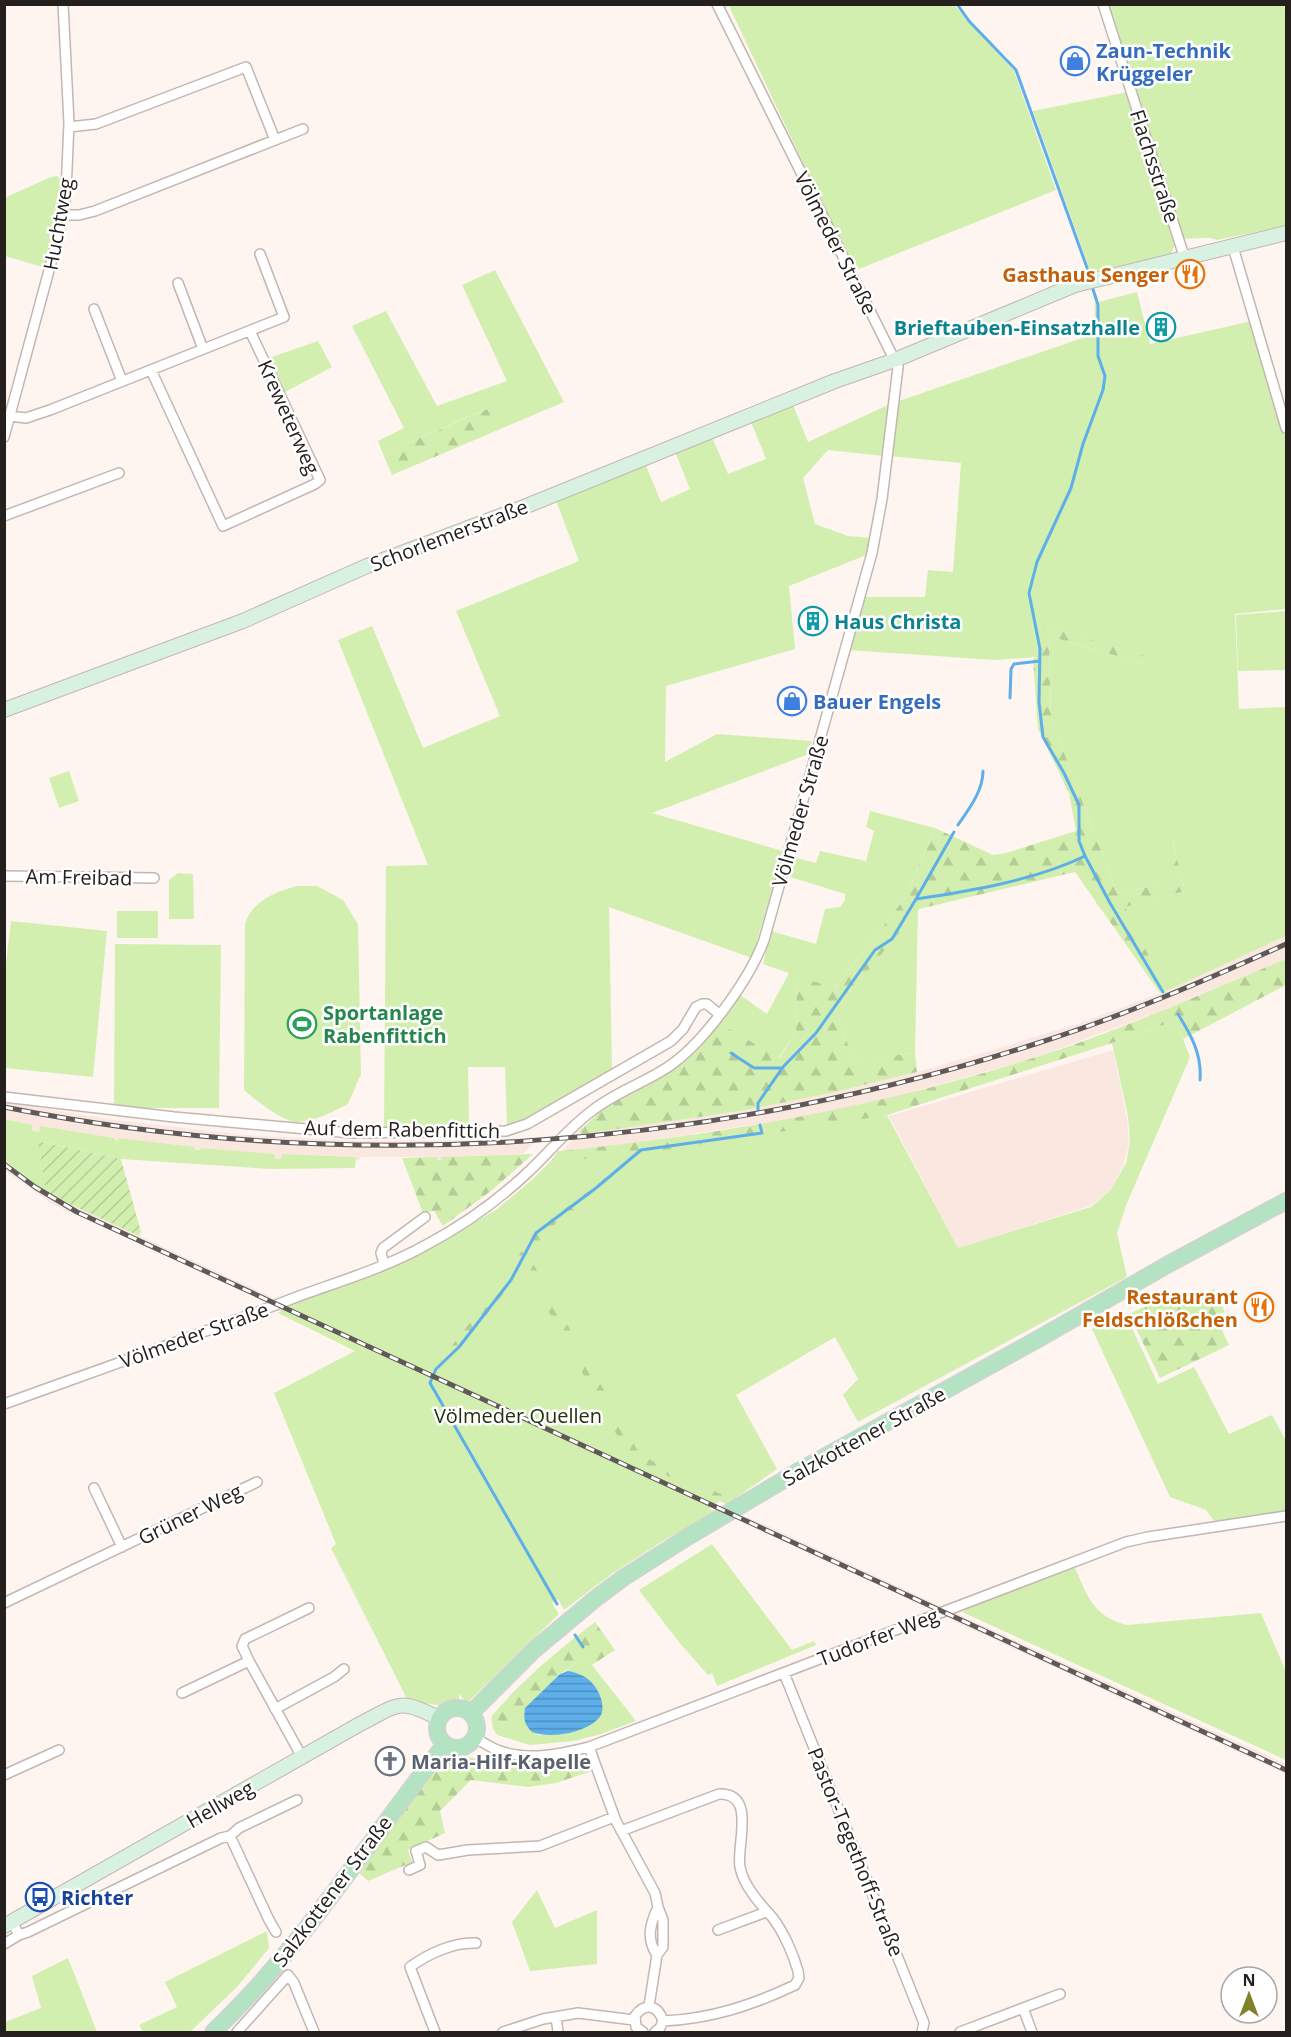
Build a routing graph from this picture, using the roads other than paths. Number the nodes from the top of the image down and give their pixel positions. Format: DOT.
graph roads {
  1 [pos="63,4"];
  2 [pos="717,4"];
  3 [pos="1103,4"];
  4 [pos="69,127"];
  5 [pos="303,129"];
  6 [pos="276,140"];
  7 [pos="63,215"];
  8 [pos="1287,233"];
  9 [pos="1233,247"];
  10 [pos="260,254"];
  11 [pos="1185,259"];
  12 [pos="178,283"];
  13 [pos="94,309"];
  14 [pos="250,331"];
  15 [pos="203,349"];
  16 [pos="895,360"];
  17 [pos="151,370"];
  18 [pos="122,381"];
  19 [pos="10,416"];
  20 [pos="1287,428"];
  21 [pos="4,437"];
  22 [pos="119,473"];
  23 [pos="4,516"];
  24 [pos="4,710"];
  25 [pos="4,876"];
  26 [pos="154,878"];
  27 [pos="719,1014"];
  28 [pos="4,1097"];
  29 [pos="1287,1201"];
  30 [pos="425,1217"];
  31 [pos="384,1264"];
  32 [pos="4,1404"];
  33 [pos="257,1482"];
  34 [pos="94,1488"];
  35 [pos="1287,1516"];
  36 [pos="122,1546"];
  37 [pos="4,1603"];
  38 [pos="309,1608"];
  39 [pos="249,1661"];
  40 [pos="344,1669"];
  41 [pos="784,1673"];
  42 [pos="183,1693"];
  43 [pos="275,1709"];
  44 [pos="471,1713"];
  45 [pos="438,1718"];
  46 [pos="475,1737"];
  47 [pos="445,1744"];
  48 [pos="589,1747"];
  49 [pos="59,1750"];
  50 [pos="302,1757"];
  51 [pos="4,1775"];
  52 [pos="297,1800"];
  53 [pos="614,1817"];
  54 [pos="621,1831"];
  55 [pos="230,1836"];
  56 [pos="409,1870"];
  57 [pos="766,1912"];
  58 [pos="8,1924"];
  59 [pos="718,1930"];
  60 [pos="276,1932"];
  61 [pos="19,1935"];
  62 [pos="476,1943"];
  63 [pos="4,1944"];
  64 [pos="1060,1994"];
  65 [pos="649,2006"];
  66 [pos="1023,2008"];
  67 [pos="556,2017"];
  68 [pos="634,2020"];
  69 [pos="663,2021"];
  70 [pos="213,2032"];
  71 [pos="237,2032"];
  72 [pos="314,2032"];
  73 [pos="435,2032"];
  74 [pos="503,2032"];
  75 [pos="558,2032"];
  76 [pos="643,2032"];
  77 [pos="655,2032"];
  78 [pos="922,2032"];
  79 [pos="960,2032"];
  80 [pos="1032,2032"];
  1 -- 4 [label="street, Huchtweg"];
  2 -- 16 [label="street, Völmeder Straße"];
  3 -- 11 [label="street, Flachsstraße"];
  4 -- 6 [label="street"];
  4 -- 7 [label="street, Huchtweg"];
  5 -- 6 [label="street"];
  6 -- 7 [label="street"];
  7 -- 19 [label="street, Huchtweg"];
  8 -- 9 [label="street, Schorlemerstraße"];
  9 -- 11 [label="street, Schorlemerstraße"];
  9 -- 20 [label="street"];
  10 -- 14 [label="street"];
  11 -- 16 [label="street, Schorlemerstraße"];
  12 -- 15 [label="street"];
  13 -- 18 [label="street"];
  14 -- 15 [label="street"];
  14 -- 17 [label="street, Kreweterweg"];
  15 -- 17 [label="street"];
  16 -- 24 [label="street, Schorlemerstraße"];
  16 -- 27 [label="street, Völmeder Straße"];
  17 -- 18 [label="street"];
  18 -- 19 [label="street"];
  19 -- 21 [label="street, Huchtweg"];
  22 -- 23 [label="street"];
  25 -- 26 [label="street, Am Freibad"];
  27 -- 28 [label="street, Auf dem Rabenfittich"];
  27 -- 31 [label="street, Völmeder Straße"];
  29 -- 44 [label="main road, Salzkottener Straße"];
  30 -- 31 [label="street"];
  31 -- 32 [label="street, Völmeder Straße"];
  33 -- 36 [label="street, Grüner Weg"];
  34 -- 36 [label="street, Grüner Weg"];
  35 -- 41 [label="street, Tudorfer Weg"];
  36 -- 37 [label="street, Grüner Weg"];
  38 -- 39 [label="street"];
  39 -- 42 [label="street"];
  39 -- 43 [label="street"];
  40 -- 43 [label="street"];
  41 -- 48 [label="street, Tudorfer Weg"];
  41 -- 78 [label="street, Pastor-Tegethoff-Straße"];
  43 -- 50 [label="street"];
  44 -- 45 [label="main road"];
  44 -- 46 [label="main road"];
  45 -- 47 [label="main road"];
  45 -- 50 [label="street, Hellweg"];
  46 -- 47 [label="main road"];
  46 -- 48 [label="street, Tudorfer Weg"];
  47 -- 70 [label="main road, Salzkottener Straße"];
  48 -- 53 [label="street"];
  49 -- 51 [label="street"];
  50 -- 58 [label="street, Hellweg"];
  52 -- 55 [label="street"];
  53 -- 54 [label="street"];
  53 -- 56 [label="street"];
  54 -- 57 [label="street"];
  54 -- 65 [label="street"];
  55 -- 60 [label="street"];
  55 -- 61 [label="street"];
  57 -- 59 [label="street"];
  57 -- 69 [label="street"];
  58 -- 61 [label="street"];
  61 -- 63 [label="street"];
  62 -- 73 [label="street"];
  64 -- 66 [label="street"];
  65 -- 68 [label="street"];
  65 -- 69 [label="street"];
  66 -- 79 [label="street"];
  66 -- 80 [label="street"];
  67 -- 68 [label="street"];
  67 -- 74 [label="street"];
  67 -- 75 [label="street"];
  68 -- 76 [label="street"];
  69 -- 77 [label="street"];
  71 -- 72 [label="street"];
}
